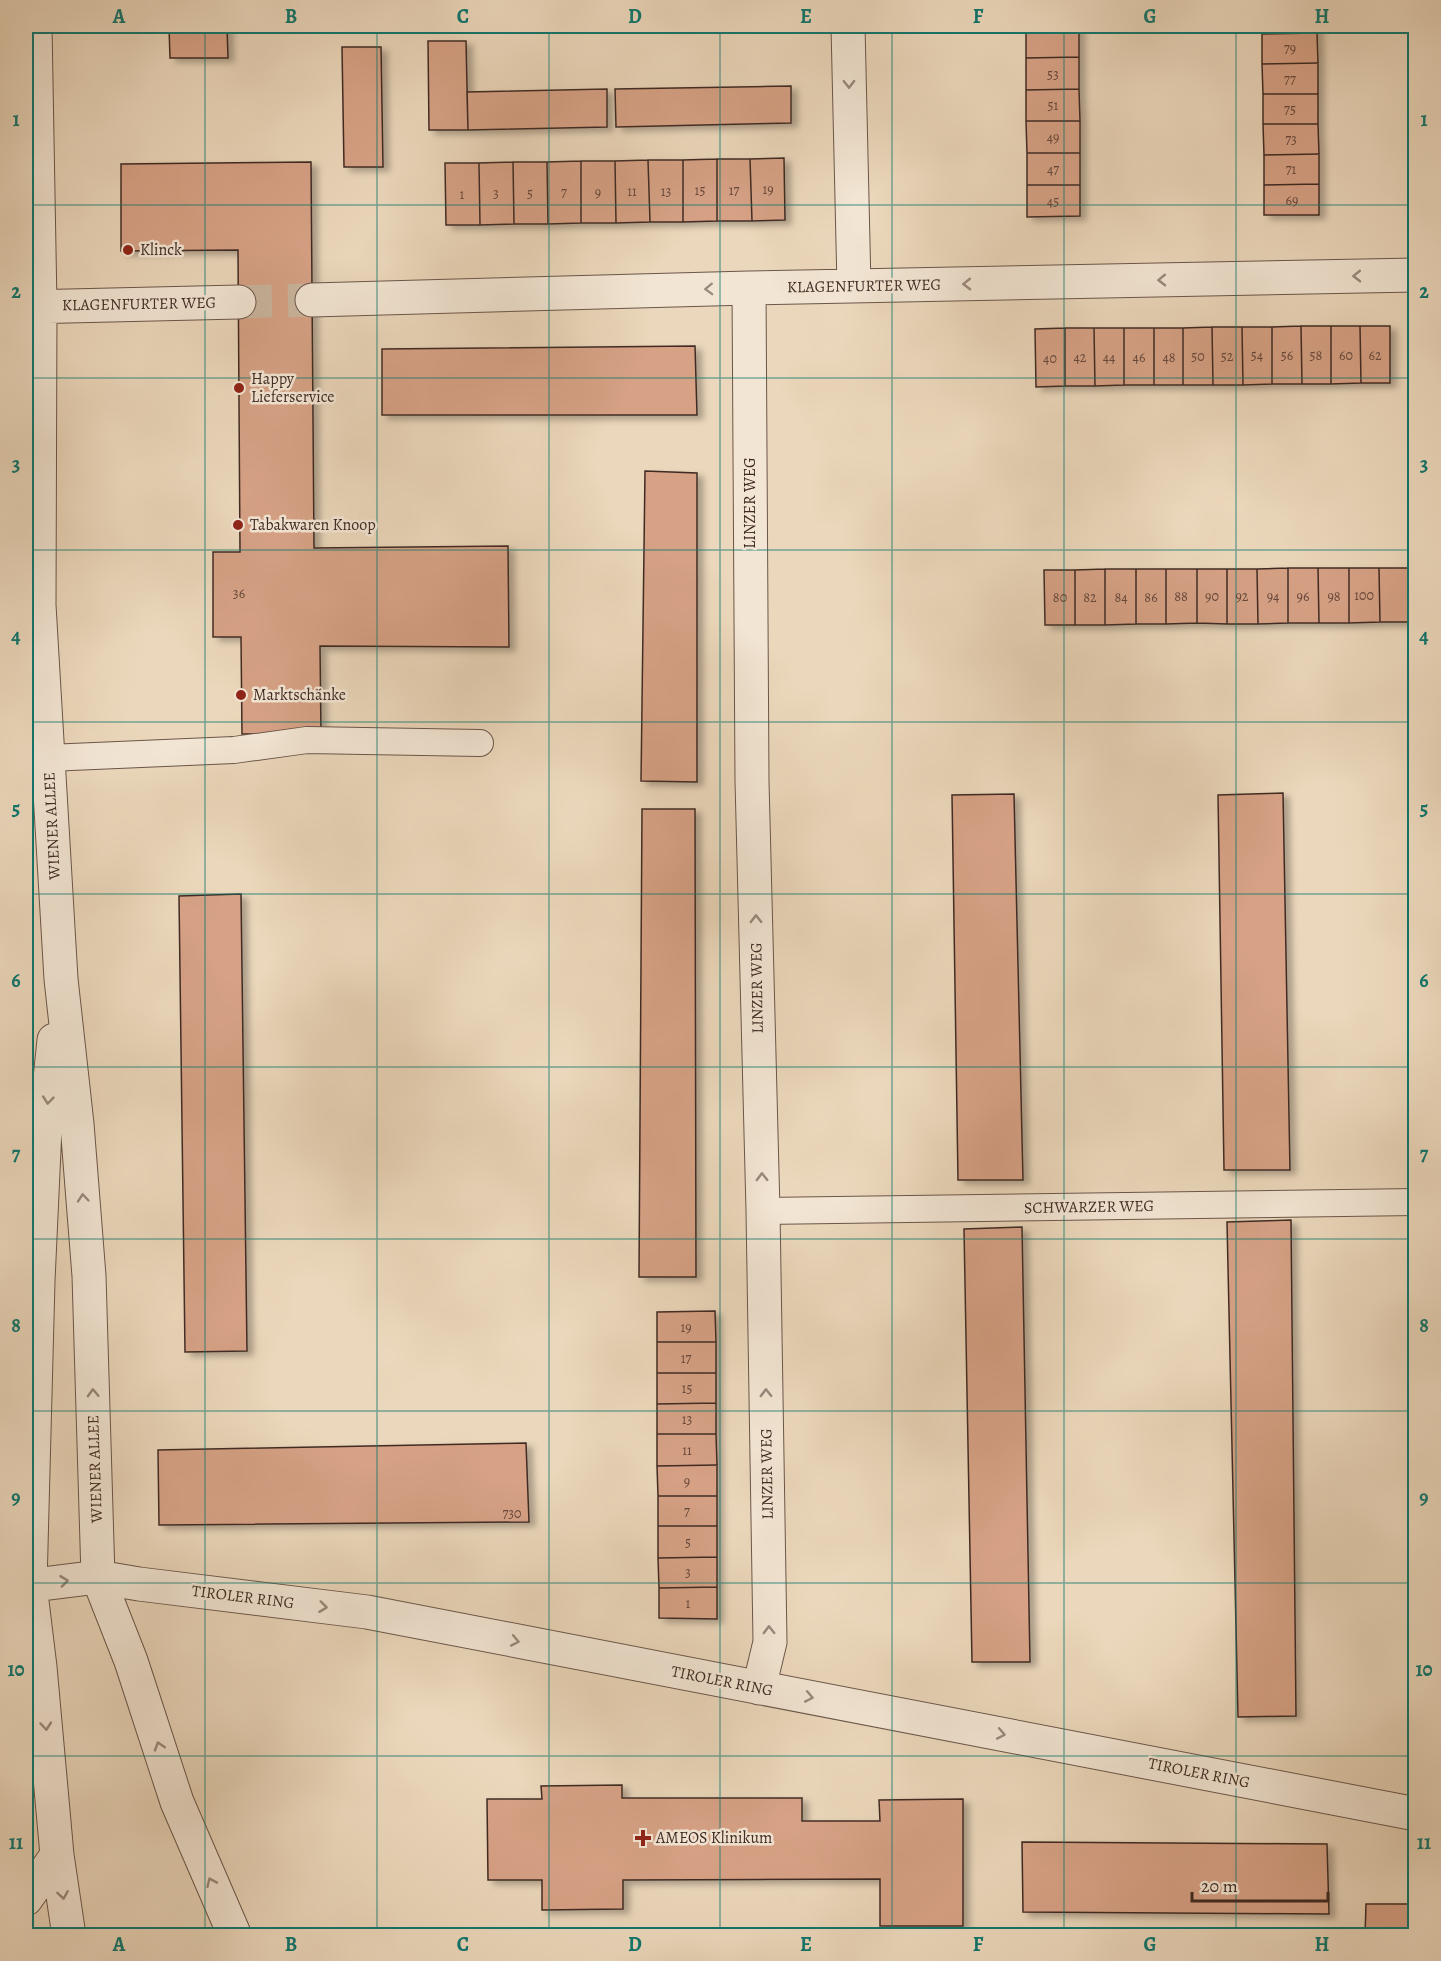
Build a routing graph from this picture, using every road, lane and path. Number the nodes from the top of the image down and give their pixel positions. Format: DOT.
graph roads {
  1 [pos="35,26"];
  2 [pos="848,26"];
  3 [pos="1416,275"];
  4 [pos="855,286"];
  5 [pos="749,288"];
  6 [pos="312,300"];
  7 [pos="239,302"];
  8 [pos="33,307"];
  9 [pos="32,606"];
  10 [pos="480,743"];
  11 [pos="48,758"];
  12 [pos="61,979"];
  13 [pos="1416,1203"];
  14 [pos="763,1211"];
  15 [pos="98,1577"];
  16 [pos="28,1586"];
  17 [pos="759,1688"];
  18 [pos="1416,1814"];
  19 [pos="57,1855"];
  20 [pos="26,1899"];
  21 [pos="69,1935"];
  22 [pos="235,1935"];
  1 -- 8 [label="street, WIENER ALLEE"];
  2 -- 4 [label="street, one-way"];
  3 -- 4 [label="street, KLAGENFURTER WEG, one-way"];
  4 -- 5 [label="street, KLAGENFURTER WEG"];
  5 -- 6 [label="street, KLAGENFURTER WEG, one-way"];
  14 -- 5 [label="street, LINZER WEG, one-way"];
  7 -- 8 [label="street, KLAGENFURTER WEG"];
  8 -- 9 [label="street, WIENER ALLEE"];
  9 -- 11 [label="street, WIENER ALLEE"];
  10 -- 11 [label="lane"];
  11 -- 12 [label="street, WIENER ALLEE"];
  15 -- 12 [label="street, WIENER ALLEE, one-way"];
  12 -- 16 [label="street, WIENER ALLEE, one-way"];
  13 -- 14 [label="lane, SCHWARZER WEG"];
  17 -- 14 [label="street, LINZER WEG, one-way"];
  16 -- 15 [label="street, TIROLER RING, one-way"];
  15 -- 17 [label="street, TIROLER RING, one-way"];
  22 -- 15 [label="street, WIENER ALLEE, one-way"];
  16 -- 19 [label="street, WIENER ALLEE, one-way"];
  17 -- 18 [label="street, TIROLER RING, one-way"];
  19 -- 20 [label="street"];
  19 -- 21 [label="street, WIENER ALLEE, one-way"];
}
